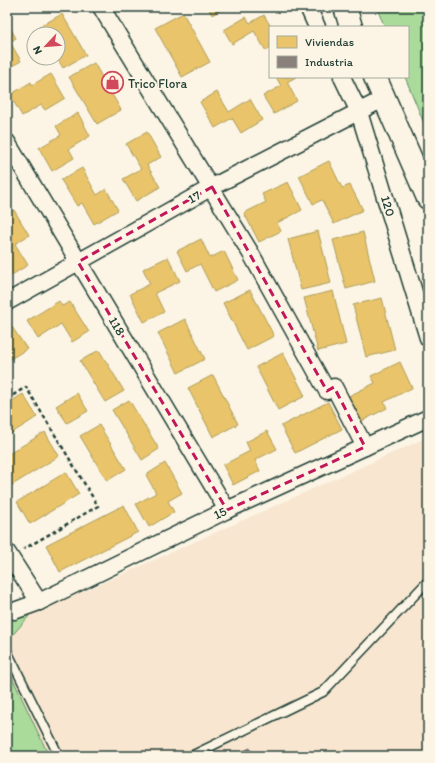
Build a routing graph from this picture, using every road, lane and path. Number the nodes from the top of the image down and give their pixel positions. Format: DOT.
graph roads {
  1 [pos="102,7"];
  2 [pos="308,7"];
  3 [pos="345,7"];
  4 [pos="317,26"];
  5 [pos="351,26"];
  6 [pos="342,78"];
  7 [pos="375,78"];
  8 [pos="385,98"];
  9 [pos="359,112"];
  10 [pos="7,142"];
  11 [pos="212,187"];
  12 [pos="428,198"];
  13 [pos="78,262"];
  14 [pos="7,302"];
  15 [pos="428,338"];
  16 [pos="7,399"];
  17 [pos="428,418"];
  18 [pos="365,447"];
  19 [pos="227,510"];
  20 [pos="9,555"];
  21 [pos="428,581"];
  22 [pos="39,602"];
  23 [pos="11,615"];
  24 [pos="7,651"];
  25 [pos="60,756"];
  26 [pos="191,756"];
  1 -- 11 [label="street"];
  2 -- 4 [label="street"];
  3 -- 5 [label="main road"];
  6 -- 9 [label="street, 120"];
  7 -- 8 [label="main road"];
  8 -- 9 [label="street, 17"];
  8 -- 12 [label="main road"];
  9 -- 11 [label="street, 17"];
  9 -- 15 [label="street, 120"];
  10 -- 13 [label="street, 118"];
  11 -- 13 [label="street, 17"];
  11 -- 18 [label="street"];
  13 -- 14 [label="street, 17"];
  13 -- 19 [label="street, 118"];
  16 -- 20 [label="path"];
  17 -- 18 [label="street, 15"];
  18 -- 19 [label="street, 15"];
  19 -- 22 [label="street, 15"];
  20 -- 22 [label="street"];
  21 -- 26 [label="lane"];
  22 -- 23 [label="street, 15"];
  24 -- 25 [label="lane"];
}
